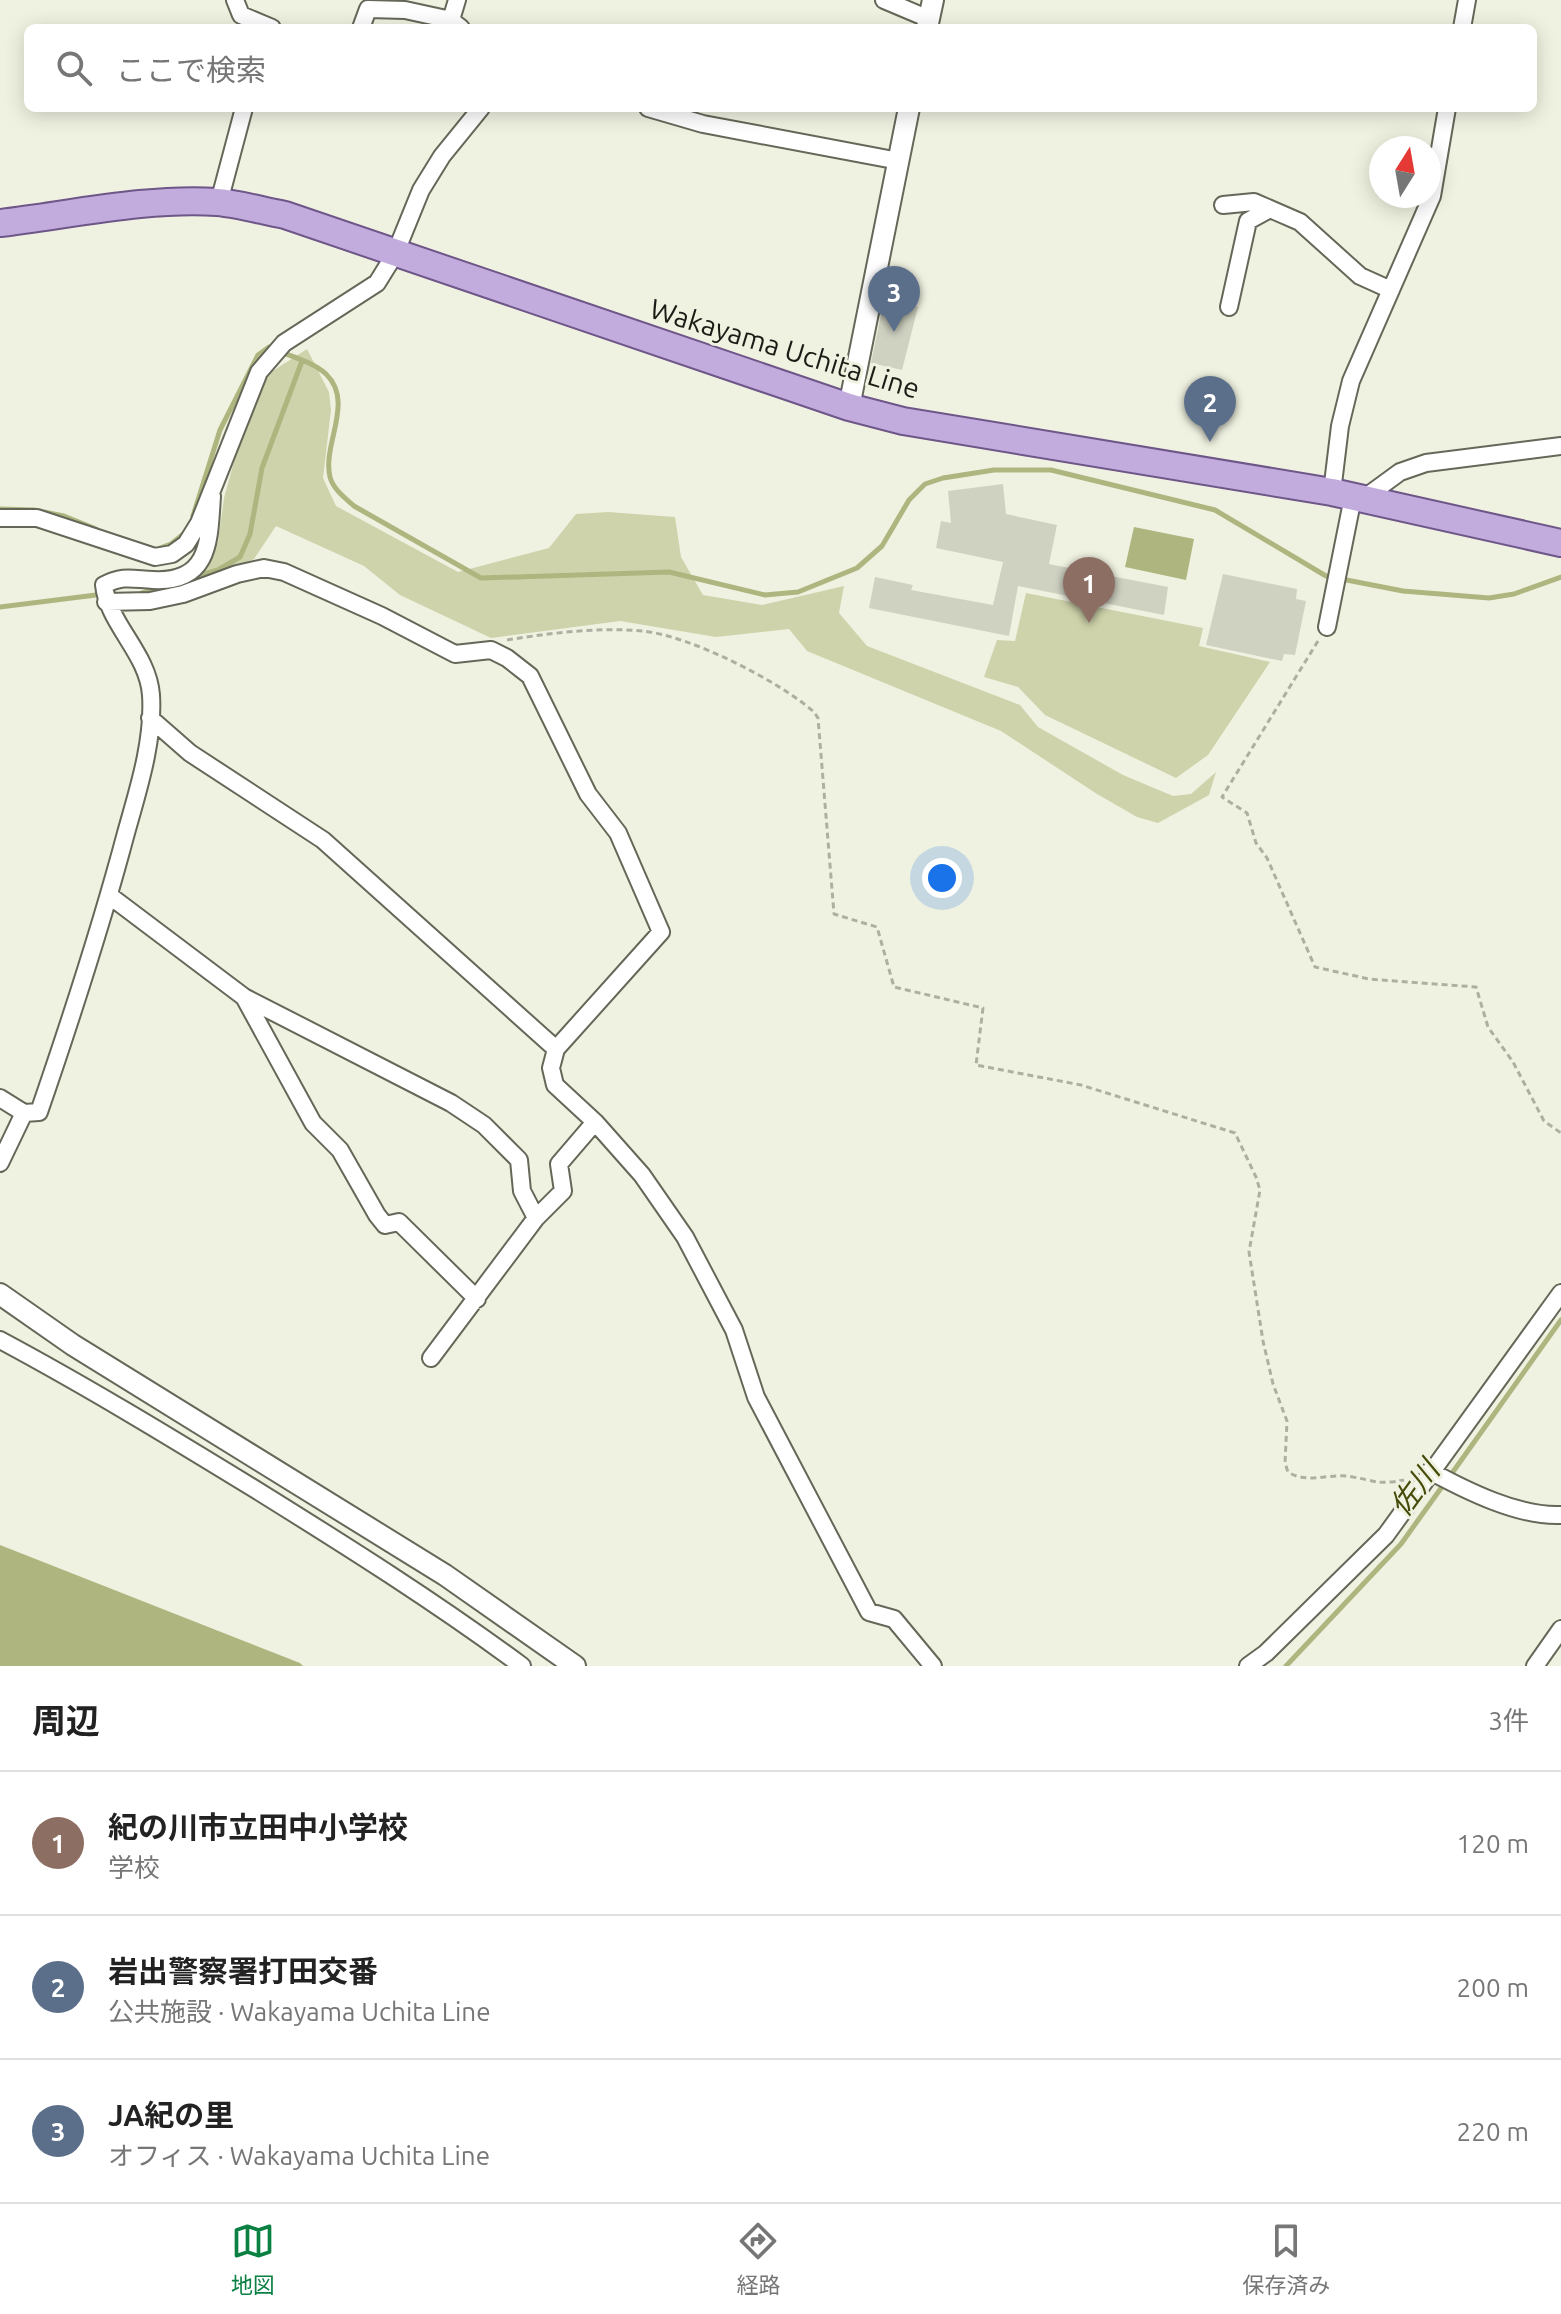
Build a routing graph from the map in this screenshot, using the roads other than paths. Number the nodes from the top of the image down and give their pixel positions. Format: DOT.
graph roads {
  1 [pos="235,0"];
  2 [pos="457,0"];
  3 [pos="884,0"];
  4 [pos="1467,0"];
  5 [pos="930,16"];
  6 [pos="258,24"];
  7 [pos="362,24"];
  8 [pos="456,24"];
  9 [pos="1463,24"];
  10 [pos="243,112"];
  11 [pos="478,112"];
  12 [pos="662,112"];
  13 [pos="908,112"];
  14 [pos="1446,112"];
  15 [pos="899,161"];
  16 [pos="219,202"];
  17 [pos="1223,205"];
  18 [pos="1270,209"];
  19 [pos="0,223"];
  20 [pos="395,254"];
  21 [pos="1391,290"];
  22 [pos="1229,307"];
  23 [pos="849,407"];
  24 [pos="1561,446"];
  25 [pos="212,496"];
  26 [pos="1349,496"];
  27 [pos="0,518"];
  28 [pos="1561,543"];
  29 [pos="106,602"];
  30 [pos="1327,627"];
  31 [pos="150,718"];
  32 [pos="110,896"];
  33 [pos="244,997"];
  34 [pos="556,1049"];
  35 [pos="0,1098"];
  36 [pos="24,1113"];
  37 [pos="595,1122"];
  38 [pos="0,1163"];
  39 [pos="536,1218"];
  40 [pos="1561,1293"];
  41 [pos="0,1294"];
  42 [pos="477,1299"];
  43 [pos="0,1340"];
  44 [pos="431,1358"];
  45 [pos="1430,1476"];
  46 [pos="1561,1515"];
  47 [pos="1561,1629"];
  48 [pos="522,1666"];
  49 [pos="575,1666"];
  50 [pos="933,1666"];
  51 [pos="1248,1666"];
  52 [pos="1535,1666"];
  1 -- 6 [label="street"];
  2 -- 8 [label="street"];
  3 -- 5 [label="street"];
  4 -- 9 [label="street"];
  7 -- 8 [label="street"];
  10 -- 16 [label="street"];
  11 -- 20 [label="street"];
  12 -- 15 [label="street"];
  13 -- 15 [label="street"];
  14 -- 21 [label="street"];
  15 -- 23 [label="street"];
  16 -- 19 [label="main road, Wakayama Uchita Line"];
  16 -- 20 [label="main road, Wakayama Uchita Line"];
  17 -- 18 [label="street"];
  18 -- 21 [label="street"];
  18 -- 22 [label="street"];
  20 -- 23 [label="main road, Wakayama Uchita Line"];
  20 -- 25 [label="street"];
  21 -- 26 [label="street"];
  23 -- 26 [label="main road, Wakayama Uchita Line"];
  24 -- 26 [label="street"];
  25 -- 27 [label="street"];
  25 -- 29 [label="street"];
  26 -- 28 [label="main road, Wakayama Uchita Line"];
  26 -- 30 [label="street"];
  29 -- 31 [label="street"];
  29 -- 34 [label="street"];
  31 -- 32 [label="street"];
  31 -- 34 [label="street"];
  32 -- 33 [label="street"];
  32 -- 36 [label="street"];
  33 -- 39 [label="street"];
  33 -- 42 [label="street"];
  34 -- 37 [label="street"];
  35 -- 36 [label="street"];
  36 -- 38 [label="street"];
  37 -- 39 [label="street"];
  37 -- 50 [label="street"];
  39 -- 42 [label="street"];
  40 -- 45 [label="street"];
  41 -- 49 [label="street"];
  42 -- 44 [label="street"];
  43 -- 48 [label="street"];
  45 -- 46 [label="street"];
  45 -- 51 [label="street"];
  47 -- 52 [label="street"];
}
